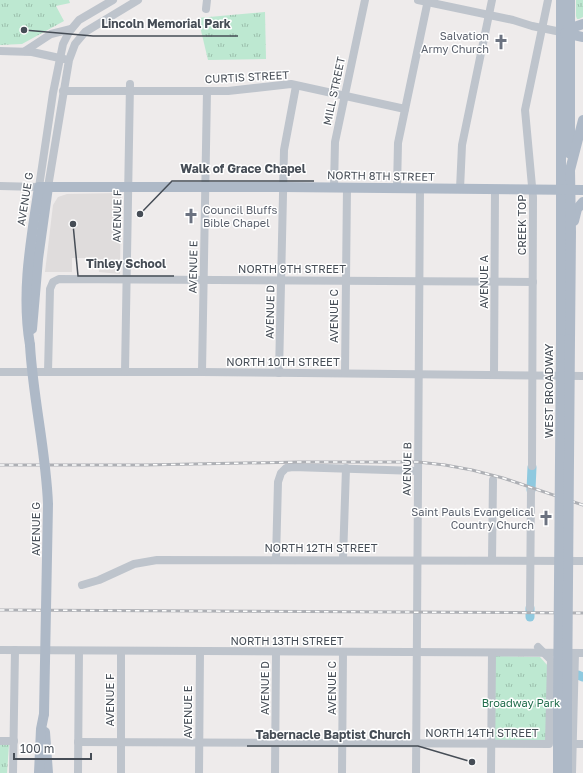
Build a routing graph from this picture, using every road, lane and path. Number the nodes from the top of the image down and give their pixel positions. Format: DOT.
graph roads {
  1 [pos="113,0"];
  2 [pos="138,0"];
  3 [pos="207,0"];
  4 [pos="365,0"];
  5 [pos="418,0"];
  6 [pos="492,0"];
  7 [pos="548,0"];
  8 [pos="561,0"];
  9 [pos="570,0"];
  10 [pos="428,1"];
  11 [pos="206,9"];
  12 [pos="489,15"];
  13 [pos="583,24"];
  14 [pos="542,28"];
  15 [pos="71,29"];
  16 [pos="568,31"];
  17 [pos="583,36"];
  18 [pos="0,51"];
  19 [pos="24,51"];
  20 [pos="60,58"];
  21 [pos="69,60"];
  22 [pos="296,86"];
  23 [pos="130,88"];
  24 [pos="63,91"];
  25 [pos="207,91"];
  26 [pos="344,96"];
  27 [pos="405,109"];
  28 [pos="583,120"];
  29 [pos="570,170"];
  30 [pos="0,186"];
  31 [pos="128,186"];
  32 [pos="43,187"];
  33 [pos="206,187"];
  34 [pos="283,187"];
  35 [pos="334,187"];
  36 [pos="347,187"];
  37 [pos="397,188"];
  38 [pos="420,188"];
  39 [pos="460,189"];
  40 [pos="495,189"];
  41 [pos="533,190"];
  42 [pos="565,190"];
  43 [pos="583,190"];
  44 [pos="583,202"];
  45 [pos="571,232"];
  46 [pos="127,279"];
  47 [pos="204,280"];
  48 [pos="281,280"];
  49 [pos="346,280"];
  50 [pos="419,281"];
  51 [pos="495,282"];
  52 [pos="533,282"];
  53 [pos="566,339"];
  54 [pos="0,372"];
  55 [pos="48,372"];
  56 [pos="125,372"];
  57 [pos="202,372"];
  58 [pos="280,373"];
  59 [pos="345,373"];
  60 [pos="419,374"];
  61 [pos="494,374"];
  62 [pos="532,375"];
  63 [pos="583,376"];
  64 [pos="532,466"];
  65 [pos="346,468"];
  66 [pos="418,471"];
  67 [pos="493,480"];
  68 [pos="531,490"];
  69 [pos="276,559"];
  70 [pos="343,559"];
  71 [pos="417,560"];
  72 [pos="492,560"];
  73 [pos="531,560"];
  74 [pos="583,561"];
  75 [pos="82,585"];
  76 [pos="530,608"];
  77 [pos="0,650"];
  78 [pos="15,650"];
  79 [pos="541,650"];
  80 [pos="79,651"];
  81 [pos="121,651"];
  82 [pos="200,652"];
  83 [pos="276,652"];
  84 [pos="343,652"];
  85 [pos="416,652"];
  86 [pos="492,653"];
  87 [pos="579,653"];
  88 [pos="563,704"];
  89 [pos="44,714"];
  90 [pos="0,741"];
  91 [pos="14,741"];
  92 [pos="78,742"];
  93 [pos="122,742"];
  94 [pos="199,742"];
  95 [pos="276,742"];
  96 [pos="343,743"];
  97 [pos="416,743"];
  98 [pos="491,744"];
  99 [pos="572,744"];
  100 [pos="583,744"];
  101 [pos="13,773"];
  102 [pos="39,773"];
  103 [pos="48,773"];
  104 [pos="78,773"];
  105 [pos="121,773"];
  106 [pos="199,773"];
  107 [pos="276,773"];
  108 [pos="342,773"];
  109 [pos="416,773"];
  110 [pos="491,773"];
  111 [pos="558,773"];
  112 [pos="567,773"];
  113 [pos="572,773"];
  1 -- 15 [label="street"];
  2 -- 21 [label="street, AVENUE G"];
  3 -- 11 [label="street"];
  4 -- 26 [label="street, MILL STREET"];
  5 -- 10 [label="street"];
  6 -- 12 [label="street"];
  7 -- 14 [label="street, CREEK TOP"];
  8 -- 16 [label="main road"];
  9 -- 16 [label="main road"];
  10 -- 12 [label="street"];
  10 -- 27 [label="street"];
  12 -- 14 [label="street"];
  12 -- 39 [label="street"];
  13 -- 16 [label="main road"];
  14 -- 16 [label="street"];
  14 -- 41 [label="street, CREEK TOP"];
  15 -- 19 [label="street"];
  15 -- 20 [label="street, AVENUE G"];
  16 -- 17 [label="main road"];
  16 -- 29 [label="main road"];
  16 -- 42 [label="main road, WEST BROADWAY"];
  18 -- 19 [label="street"];
  19 -- 20 [label="street"];
  20 -- 21 [label="street"];
  20 -- 32 [label="street, AVENUE G"];
  21 -- 24 [label="street, AVENUE G"];
  22 -- 25 [label="street, CURTIS STREET"];
  22 -- 26 [label="street, CURTIS STREET"];
  22 -- 34 [label="street, AVENUE D"];
  23 -- 24 [label="street, CURTIS STREET"];
  23 -- 25 [label="street, CURTIS STREET"];
  23 -- 31 [label="street, AVENUE F"];
  24 -- 32 [label="street, AVENUE G"];
  25 -- 33 [label="street, AVENUE E"];
  26 -- 27 [label="street, CURTIS STREET"];
  26 -- 35 [label="street, MILL STREET"];
  27 -- 37 [label="street"];
  28 -- 29 [label="main road, WEST BROADWAY"];
  29 -- 42 [label="main road, WEST BROADWAY"];
  30 -- 32 [label="street, NORTH 8TH STREET"];
  31 -- 32 [label="main road, NORTH 8TH STREET"];
  31 -- 33 [label="main road, NORTH 8TH STREET"];
  31 -- 46 [label="street, AVENUE F"];
  32 -- 89 [label="main road, AVENUE G, bridge"];
  33 -- 34 [label="main road, NORTH 8TH STREET"];
  33 -- 47 [label="street, AVENUE E"];
  34 -- 35 [label="main road, NORTH 8TH STREET"];
  34 -- 48 [label="street, AVENUE D"];
  35 -- 36 [label="main road, NORTH 8TH STREET"];
  36 -- 37 [label="main road, NORTH 8TH STREET"];
  36 -- 49 [label="street, AVENUE C"];
  37 -- 38 [label="main road, NORTH 8TH STREET"];
  38 -- 39 [label="main road, NORTH 8TH STREET"];
  38 -- 50 [label="street, AVENUE B"];
  39 -- 40 [label="main road, NORTH 8TH STREET"];
  40 -- 41 [label="main road, NORTH 8TH STREET"];
  40 -- 51 [label="street, AVENUE A"];
  41 -- 42 [label="main road, NORTH 8TH STREET"];
  41 -- 52 [label="street, CREEK TOP"];
  42 -- 43 [label="main road, NORTH 8TH STREET"];
  42 -- 45 [label="main road, WEST BROADWAY"];
  42 -- 53 [label="main road, WEST BROADWAY"];
  44 -- 45 [label="main road"];
  45 -- 53 [label="main road, WEST BROADWAY"];
  46 -- 47 [label="street, NORTH 9TH STREET"];
  46 -- 55 [label="street, NORTH 9TH STREET"];
  46 -- 56 [label="street, AVENUE F"];
  47 -- 48 [label="street, NORTH 9TH STREET"];
  47 -- 57 [label="street, AVENUE E"];
  48 -- 49 [label="street, NORTH 9TH STREET"];
  48 -- 58 [label="street, AVENUE D"];
  49 -- 50 [label="street, NORTH 9TH STREET"];
  49 -- 59 [label="street, AVENUE C"];
  50 -- 51 [label="street, NORTH 9TH STREET"];
  50 -- 60 [label="street, AVENUE B"];
  51 -- 52 [label="street, NORTH 9TH STREET"];
  51 -- 61 [label="street, AVENUE A"];
  52 -- 62 [label="street, CREEK TOP"];
  53 -- 88 [label="main road, WEST BROADWAY, bridge"];
  54 -- 55 [label="street, NORTH 10TH STREET"];
  55 -- 56 [label="street, NORTH 10TH STREET"];
  56 -- 57 [label="street, NORTH 10TH STREET"];
  57 -- 58 [label="street, NORTH 10TH STREET"];
  58 -- 59 [label="street, NORTH 10TH STREET"];
  59 -- 60 [label="street, NORTH 10TH STREET"];
  60 -- 61 [label="street, NORTH 10TH STREET"];
  60 -- 66 [label="street, AVENUE B"];
  61 -- 62 [label="street, NORTH 10TH STREET"];
  62 -- 63 [label="street, NORTH 10TH STREET"];
  62 -- 64 [label="street, CREEK TOP"];
  65 -- 66 [label="street"];
  65 -- 69 [label="street"];
  65 -- 70 [label="street"];
  66 -- 71 [label="street, AVENUE B"];
  67 -- 72 [label="street"];
  68 -- 73 [label="street"];
  69 -- 70 [label="street, NORTH 12TH STREET"];
  69 -- 75 [label="street, NORTH 12TH STREET"];
  70 -- 71 [label="street, NORTH 12TH STREET"];
  71 -- 72 [label="street, NORTH 12TH STREET"];
  71 -- 85 [label="street, AVENUE B"];
  72 -- 73 [label="street, NORTH 12TH STREET"];
  73 -- 74 [label="street, NORTH 12TH STREET"];
  73 -- 76 [label="street"];
  77 -- 78 [label="street, NORTH 13TH STREET"];
  78 -- 80 [label="street, NORTH 13TH STREET"];
  78 -- 91 [label="street"];
  79 -- 86 [label="street, NORTH 13TH STREET"];
  79 -- 87 [label="street, NORTH 13TH STREET"];
  79 -- 98 [label="street, NORTH 14TH STREET"];
  80 -- 81 [label="street, NORTH 13TH STREET"];
  80 -- 92 [label="street"];
  81 -- 82 [label="street, NORTH 13TH STREET"];
  81 -- 93 [label="street, AVENUE F"];
  82 -- 83 [label="street, NORTH 13TH STREET"];
  82 -- 94 [label="street, AVENUE E"];
  83 -- 84 [label="street, NORTH 13TH STREET"];
  83 -- 95 [label="street, AVENUE D"];
  84 -- 85 [label="street, NORTH 13TH STREET"];
  84 -- 96 [label="street, AVENUE C"];
  85 -- 86 [label="street, NORTH 13TH STREET"];
  85 -- 97 [label="street, AVENUE B"];
  86 -- 98 [label="street"];
  87 -- 99 [label="street"];
  88 -- 111 [label="main road, WEST BROADWAY"];
  88 -- 112 [label="main road, WEST BROADWAY"];
  89 -- 102 [label="main road, AVENUE G"];
  89 -- 103 [label="main road, AVENUE G"];
  90 -- 91 [label="street"];
  91 -- 101 [label="street"];
  92 -- 93 [label="street, NORTH 14TH STREET"];
  92 -- 104 [label="street"];
  93 -- 94 [label="street, NORTH 14TH STREET"];
  93 -- 105 [label="street, AVENUE F"];
  94 -- 95 [label="street, NORTH 14TH STREET"];
  94 -- 106 [label="street, AVENUE E"];
  95 -- 96 [label="street, NORTH 14TH STREET"];
  95 -- 107 [label="street, AVENUE D"];
  96 -- 97 [label="street, NORTH 14TH STREET"];
  96 -- 108 [label="street, AVENUE C"];
  97 -- 98 [label="street, NORTH 14TH STREET"];
  97 -- 109 [label="street, AVENUE B"];
  98 -- 110 [label="street"];
  99 -- 100 [label="street"];
  99 -- 113 [label="street"];
}
